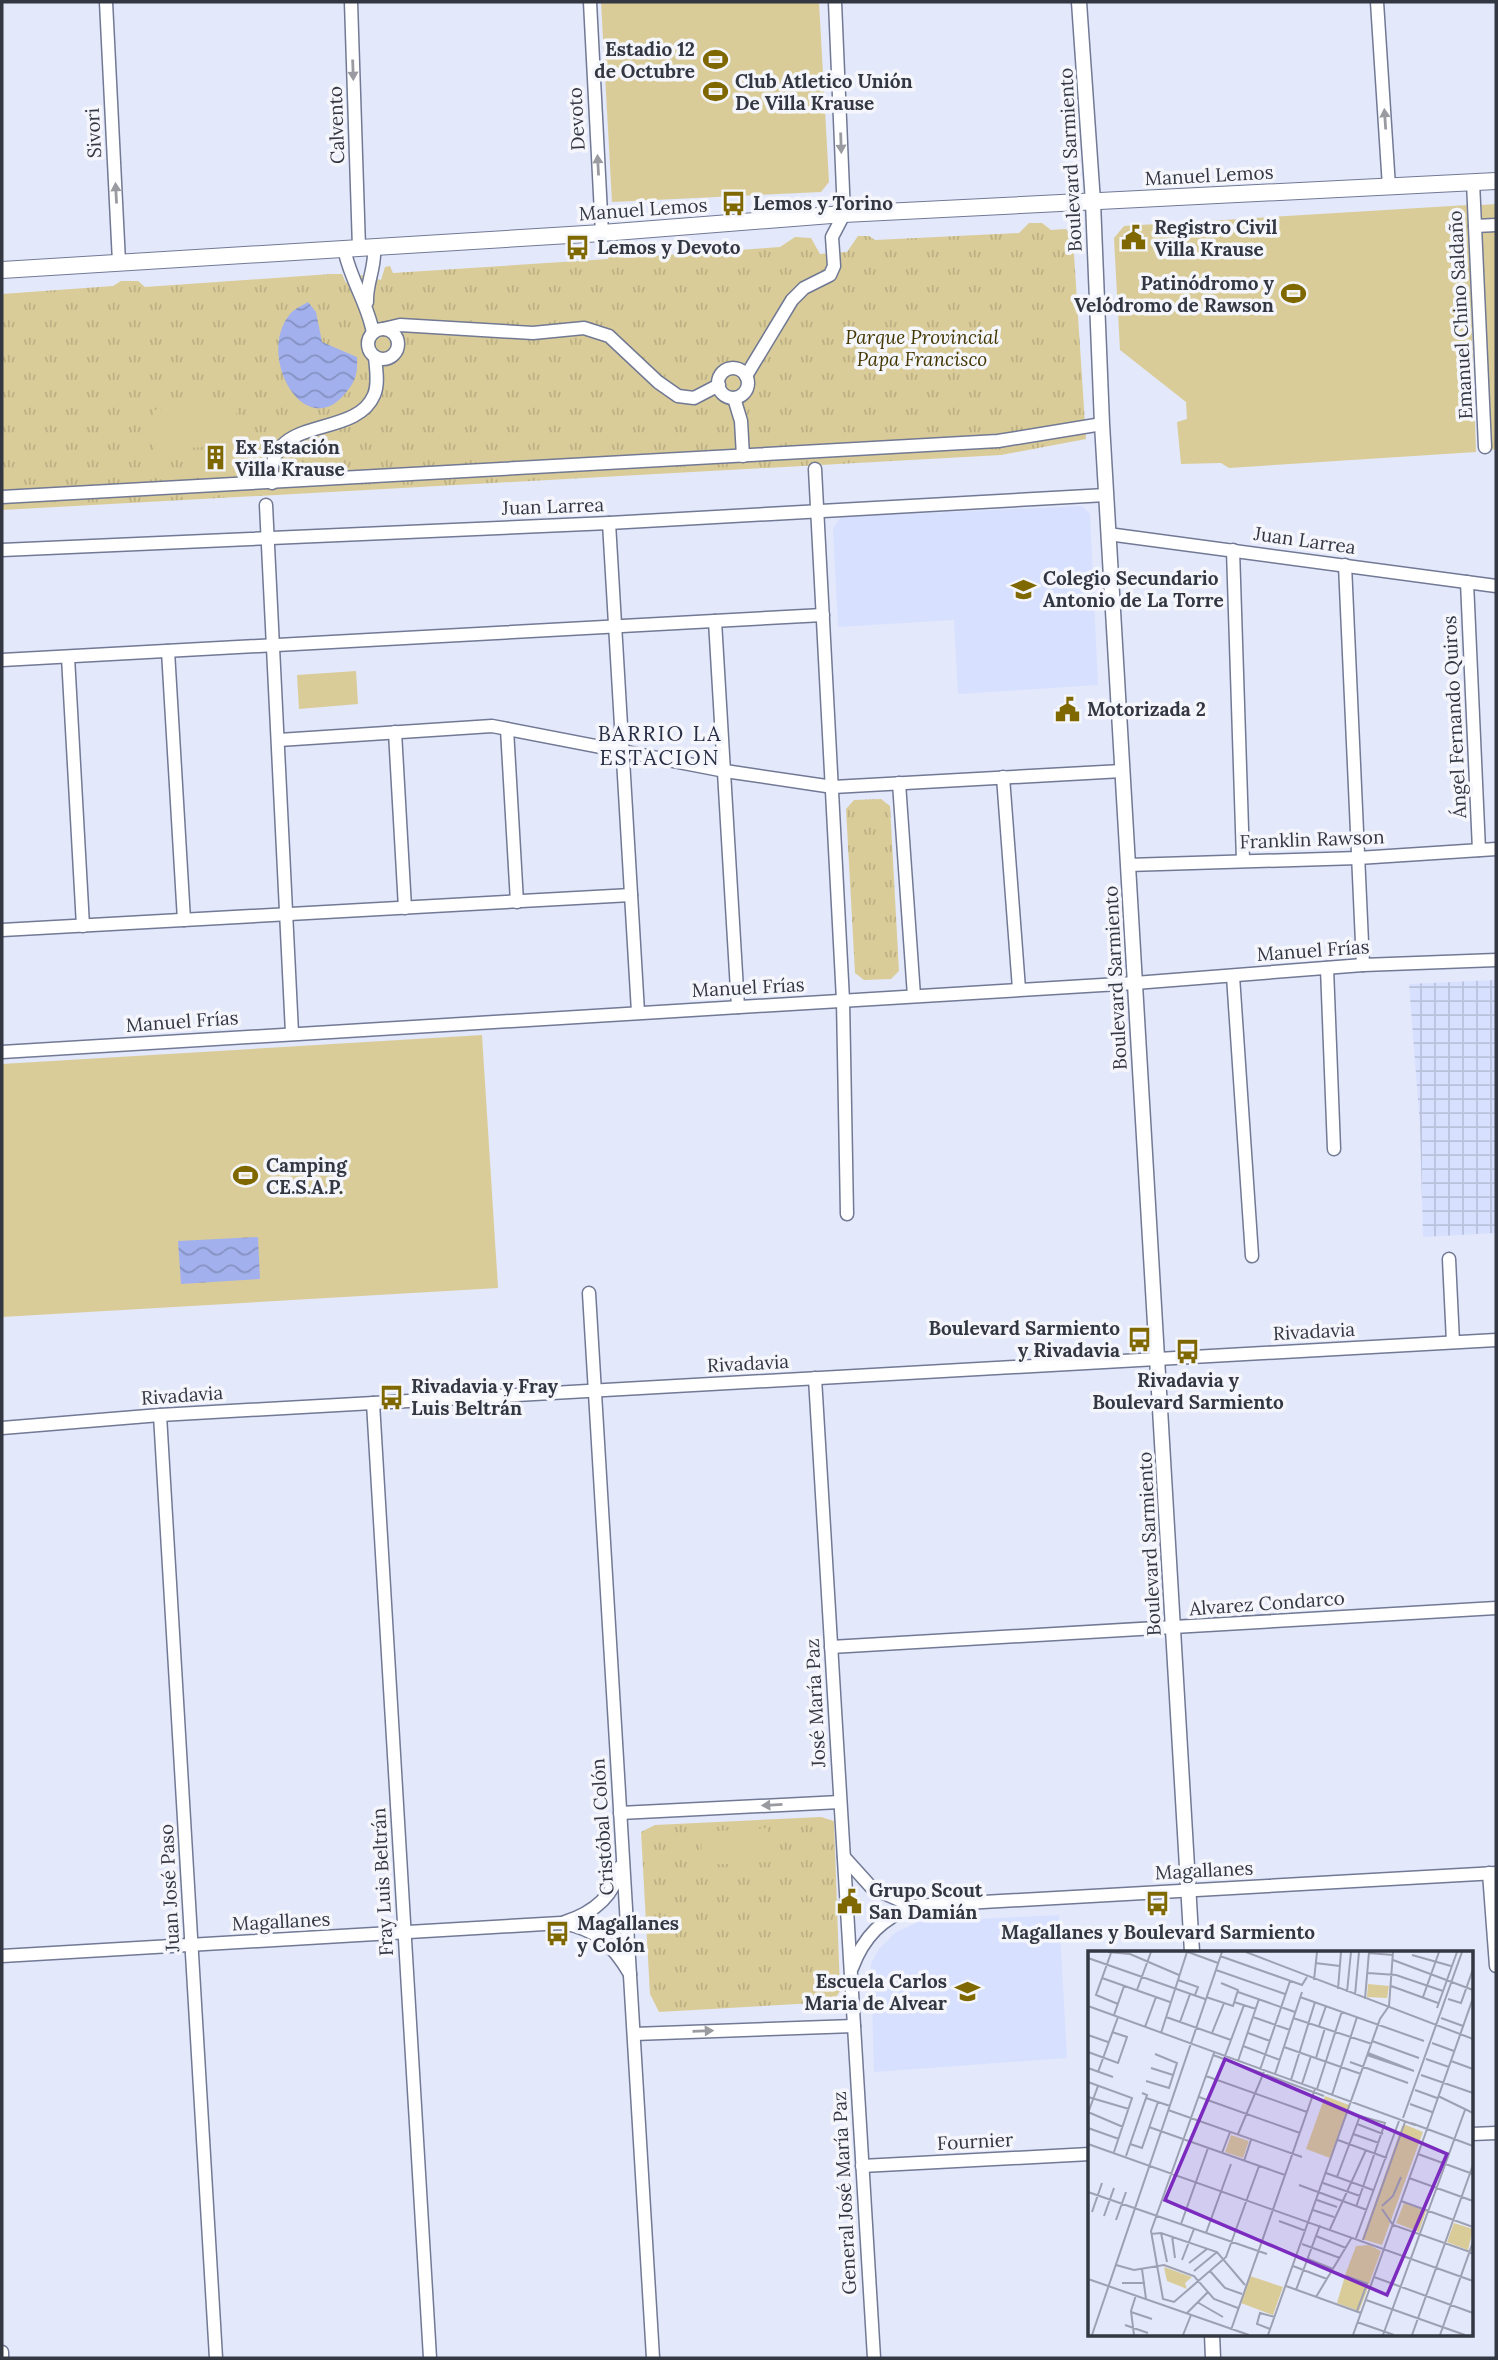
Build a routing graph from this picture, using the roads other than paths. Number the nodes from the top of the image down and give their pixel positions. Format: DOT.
graph roads {
  1 [pos="106,2"];
  2 [pos="351,2"];
  3 [pos="590,2"];
  4 [pos="835,2"];
  5 [pos="1079,2"];
  6 [pos="1377,2"];
  7 [pos="1496,181"];
  8 [pos="1473,182"];
  9 [pos="1389,187"];
  10 [pos="1093,202"];
  11 [pos="844,214"];
  12 [pos="1496,225"];
  13 [pos="1475,226"];
  14 [pos="602,233"];
  15 [pos="359,248"];
  16 [pos="119,262"];
  17 [pos="2,270"];
  18 [pos="367,306"];
  19 [pos="378,331"];
  20 [pos="376,357"];
  21 [pos="746,376"];
  22 [pos="719,385"];
  23 [pos="734,398"];
  24 [pos="1102,424"];
  25 [pos="1485,447"];
  26 [pos="743,456"];
  27 [pos="815,470"];
  28 [pos="272,483"];
  29 [pos="1106,495"];
  30 [pos="2,497"];
  31 [pos="266,505"];
  32 [pos="817,509"];
  33 [pos="609,523"];
  34 [pos="1108,534"];
  35 [pos="266,537"];
  36 [pos="2,550"];
  37 [pos="1233,550"];
  38 [pos="1345,565"];
  39 [pos="1467,582"];
  40 [pos="1496,586"];
  41 [pos="823,615"];
  42 [pos="715,621"];
  43 [pos="615,626"];
  44 [pos="273,643"];
  45 [pos="168,651"];
  46 [pos="68,657"];
  47 [pos="2,660"];
  48 [pos="507,729"];
  49 [pos="395,732"];
  50 [pos="279,740"];
  51 [pos="622,751"];
  52 [pos="725,771"];
  53 [pos="1122,771"];
  54 [pos="1003,777"];
  55 [pos="899,783"];
  56 [pos="834,787"];
  57 [pos="1496,849"];
  58 [pos="1479,850"];
  59 [pos="1358,858"];
  60 [pos="1243,860"];
  61 [pos="1128,865"];
  62 [pos="631,895"];
  63 [pos="517,902"];
  64 [pos="405,908"];
  65 [pos="285,915"];
  66 [pos="184,920"];
  67 [pos="83,926"];
  68 [pos="2,930"];
  69 [pos="1496,960"];
  70 [pos="1363,965"];
  71 [pos="1327,968"];
  72 [pos="1233,976"];
  73 [pos="1135,983"];
  74 [pos="1019,989"];
  75 [pos="914,996"];
  76 [pos="843,1000"];
  77 [pos="738,1007"];
  78 [pos="638,1012"];
  79 [pos="292,1033"];
  80 [pos="2,1052"];
  81 [pos="1334,1149"];
  82 [pos="847,1214"];
  83 [pos="1252,1256"];
  84 [pos="1449,1259"];
  85 [pos="589,1293"];
  86 [pos="1496,1340"];
  87 [pos="1453,1342"];
  88 [pos="1157,1359"];
  89 [pos="815,1378"];
  90 [pos="595,1391"];
  91 [pos="373,1403"];
  92 [pos="160,1415"];
  93 [pos="2,1428"];
  94 [pos="1496,1608"];
  95 [pos="1173,1628"];
  96 [pos="831,1647"];
  97 [pos="840,1802"];
  98 [pos="620,1813"];
  99 [pos="623,1855"];
  100 [pos="844,1856"];
  101 [pos="1493,1873"];
  102 [pos="1189,1891"];
  103 [pos="913,1906"];
  104 [pos="561,1923"];
  105 [pos="405,1933"];
  106 [pos="192,1945"];
  107 [pos="1192,1951"];
  108 [pos="2,1956"];
  109 [pos="1496,1966"];
  110 [pos="850,1972"];
  111 [pos="631,1976"];
  112 [pos="854,2026"];
  113 [pos="634,2034"];
  114 [pos="1496,2133"];
  115 [pos="1474,2134"];
  116 [pos="1088,2154"];
  117 [pos="862,2166"];
  118 [pos="1212,2336"];
  119 [pos="2,2352"];
  120 [pos="2,2358"];
  121 [pos="216,2358"];
  122 [pos="430,2358"];
  123 [pos="653,2358"];
  124 [pos="874,2358"];
  125 [pos="1213,2358"];
  16 -- 1 [label="street, Sivori, one-way"];
  2 -- 15 [label="street, Calvento, one-way"];
  14 -- 3 [label="street, Devoto, one-way"];
  4 -- 11 [label="street, one-way"];
  5 -- 10 [label="street, Boulevard Sarmiento"];
  9 -- 6 [label="street, one-way"];
  7 -- 8 [label="main road, Manuel Lemos"];
  8 -- 9 [label="main road, Manuel Lemos"];
  8 -- 13 [label="street, Emanuel Chino Saldaño"];
  9 -- 10 [label="main road, Manuel Lemos"];
  10 -- 11 [label="main road, Manuel Lemos"];
  10 -- 24 [label="street, Boulevard Sarmiento"];
  11 -- 14 [label="main road, Manuel Lemos"];
  11 -- 21 [label="street"];
  12 -- 13 [label="street"];
  13 -- 25 [label="street, Emanuel Chino Saldaño"];
  14 -- 15 [label="main road, Manuel Lemos"];
  15 -- 16 [label="main road, Manuel Lemos"];
  15 -- 18 [label="street"];
  15 -- 18 [label="street"];
  16 -- 17 [label="main road, Manuel Lemos"];
  18 -- 19 [label="street"];
  19 -- 20 [label="street"];
  19 -- 20 [label="street"];
  19 -- 22 [label="street"];
  20 -- 28 [label="street"];
  21 -- 22 [label="street"];
  21 -- 23 [label="street"];
  22 -- 23 [label="street"];
  23 -- 26 [label="street"];
  24 -- 26 [label="street"];
  24 -- 29 [label="street, Boulevard Sarmiento"];
  26 -- 28 [label="street"];
  27 -- 32 [label="street"];
  28 -- 30 [label="street"];
  29 -- 32 [label="street, Juan Larrea"];
  29 -- 34 [label="street, Boulevard Sarmiento"];
  31 -- 35 [label="street"];
  32 -- 33 [label="street, Juan Larrea"];
  32 -- 41 [label="street"];
  33 -- 35 [label="street, Juan Larrea"];
  33 -- 43 [label="street"];
  34 -- 37 [label="street, Juan Larrea"];
  34 -- 53 [label="street, Boulevard Sarmiento"];
  35 -- 36 [label="street, Juan Larrea"];
  35 -- 44 [label="street"];
  37 -- 38 [label="street, Juan Larrea"];
  37 -- 60 [label="street"];
  38 -- 39 [label="street, Juan Larrea"];
  38 -- 59 [label="street"];
  39 -- 40 [label="street, Juan Larrea"];
  39 -- 58 [label="street, Ángel Fernando Quiros"];
  41 -- 42 [label="street"];
  41 -- 56 [label="street"];
  42 -- 43 [label="street"];
  42 -- 52 [label="street"];
  43 -- 44 [label="street"];
  43 -- 51 [label="street"];
  44 -- 45 [label="street"];
  44 -- 50 [label="street"];
  45 -- 46 [label="street"];
  45 -- 66 [label="street"];
  46 -- 47 [label="street"];
  46 -- 67 [label="street"];
  48 -- 49 [label="street"];
  48 -- 51 [label="street"];
  48 -- 63 [label="street"];
  49 -- 50 [label="street"];
  49 -- 64 [label="street"];
  50 -- 65 [label="street"];
  51 -- 52 [label="street"];
  51 -- 62 [label="street"];
  52 -- 56 [label="street"];
  52 -- 77 [label="street"];
  53 -- 54 [label="street"];
  53 -- 61 [label="street, Boulevard Sarmiento"];
  54 -- 55 [label="street"];
  54 -- 74 [label="street"];
  55 -- 56 [label="street"];
  55 -- 75 [label="street"];
  56 -- 76 [label="street"];
  57 -- 58 [label="street, Franklin Rawson"];
  58 -- 59 [label="street, Franklin Rawson"];
  59 -- 60 [label="street, Franklin Rawson"];
  59 -- 70 [label="street"];
  60 -- 61 [label="street, Franklin Rawson"];
  61 -- 73 [label="street, Boulevard Sarmiento"];
  62 -- 63 [label="street"];
  62 -- 78 [label="street"];
  63 -- 64 [label="street"];
  64 -- 65 [label="street"];
  65 -- 66 [label="street"];
  65 -- 79 [label="street"];
  66 -- 67 [label="street"];
  67 -- 68 [label="street"];
  69 -- 70 [label="street, Manuel Frías"];
  70 -- 71 [label="street, Manuel Frías"];
  71 -- 72 [label="street, Manuel Frías"];
  71 -- 81 [label="street"];
  72 -- 73 [label="street, Manuel Frías"];
  72 -- 83 [label="street"];
  73 -- 74 [label="street, Manuel Frías"];
  73 -- 88 [label="street, Boulevard Sarmiento"];
  74 -- 75 [label="street, Manuel Frías"];
  75 -- 76 [label="street, Manuel Frías"];
  76 -- 77 [label="street, Manuel Frías"];
  76 -- 82 [label="street"];
  77 -- 78 [label="street, Manuel Frías"];
  78 -- 79 [label="street, Manuel Frías"];
  79 -- 80 [label="street, Manuel Frías"];
  84 -- 87 [label="street"];
  85 -- 90 [label="street, Cristóbal Colón"];
  86 -- 87 [label="street, Rivadavia"];
  87 -- 88 [label="street, Rivadavia"];
  88 -- 89 [label="street, Rivadavia"];
  88 -- 95 [label="street, Boulevard Sarmiento"];
  89 -- 90 [label="street, Rivadavia"];
  89 -- 96 [label="street, José María Paz"];
  90 -- 91 [label="street, Rivadavia"];
  90 -- 98 [label="street, Cristóbal Colón"];
  91 -- 92 [label="street, Rivadavia"];
  91 -- 105 [label="street, Fray Luis Beltrán"];
  92 -- 93 [label="street, Rivadavia"];
  92 -- 106 [label="street, Juan José Paso"];
  94 -- 95 [label="street, Alvarez Condarco"];
  95 -- 96 [label="street, Alvarez Condarco"];
  95 -- 102 [label="street, Boulevard Sarmiento"];
  96 -- 97 [label="street, José María Paz"];
  97 -- 98 [label="street, one-way"];
  97 -- 100 [label="street, José María Paz"];
  98 -- 99 [label="street, Cristóbal Colón"];
  99 -- 104 [label="street, Magallanes"];
  99 -- 111 [label="street, Cristóbal Colón"];
  100 -- 103 [label="street"];
  100 -- 110 [label="street, José María Paz"];
  101 -- 102 [label="street, Magallanes"];
  101 -- 109 [label="street"];
  102 -- 103 [label="street, Magallanes"];
  102 -- 107 [label="street, Boulevard Sarmiento"];
  103 -- 110 [label="street"];
  104 -- 105 [label="street, Magallanes"];
  104 -- 111 [label="street, Magallanes"];
  105 -- 106 [label="street, Magallanes"];
  105 -- 122 [label="street, Fray Luis Beltrán"];
  106 -- 108 [label="street, Magallanes"];
  106 -- 121 [label="street, Juan José Paso"];
  110 -- 112 [label="street, José María Paz"];
  111 -- 113 [label="street, Cristóbal Colón"];
  113 -- 112 [label="street, one-way"];
  112 -- 117 [label="street, General José María Paz"];
  113 -- 123 [label="street, Cristóbal Colón"];
  114 -- 115 [label="street"];
  116 -- 117 [label="street, Fournier"];
  117 -- 124 [label="street, General José María Paz"];
  118 -- 125 [label="street"];
  119 -- 120 [label="street"];
}
